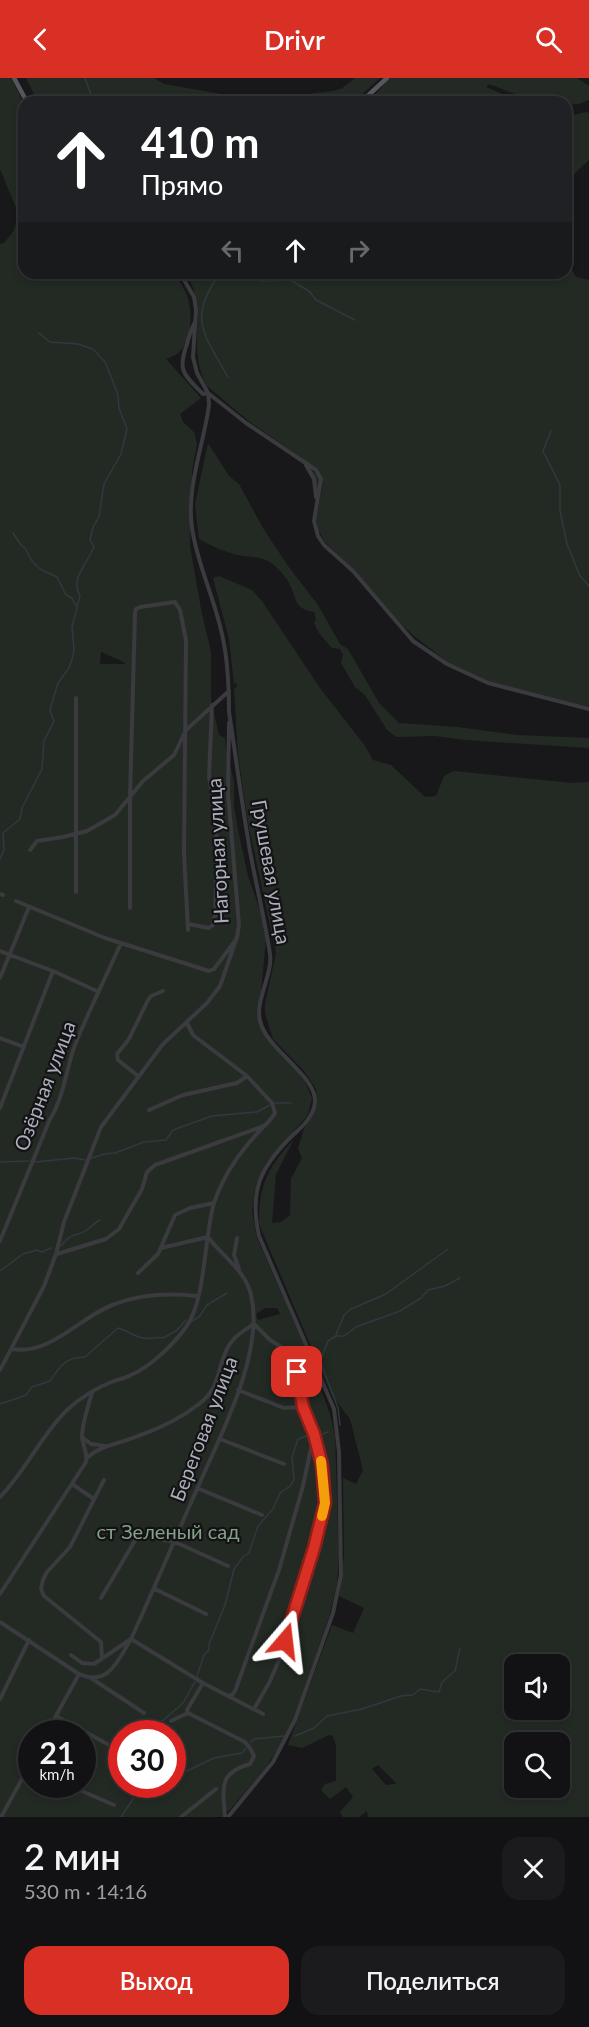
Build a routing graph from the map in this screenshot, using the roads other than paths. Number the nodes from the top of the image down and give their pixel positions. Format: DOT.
graph roads {
  1 [pos="14,78"];
  2 [pos="387,78"];
  3 [pos="24,96"];
  4 [pos="368,96"];
  5 [pos="184,279"];
  6 [pos="195,322"];
  7 [pos="208,393"];
  8 [pos="305,464"];
  9 [pos="316,504"];
  10 [pos="229,691"];
  11 [pos="76,698"];
  12 [pos="212,705"];
  13 [pos="589,709"];
  14 [pos="229,712"];
  15 [pos="186,730"];
  16 [pos="130,797"];
  17 [pos="76,833"];
  18 [pos="30,850"];
  19 [pos="76,892"];
  20 [pos="16,900"];
  21 [pos="29,906"];
  22 [pos="130,908"];
  23 [pos="188,924"];
  24 [pos="188,930"];
  25 [pos="237,938"];
  26 [pos="121,943"];
  27 [pos="0,951"];
  28 [pos="9,954"];
  29 [pos="53,971"];
  30 [pos="0,978"];
  31 [pos="163,991"];
  32 [pos="99,992"];
  33 [pos="187,1023"];
  34 [pos="0,1038"];
  35 [pos="24,1047"];
  36 [pos="138,1076"];
  37 [pos="247,1076"];
  38 [pos="0,1108"];
  39 [pos="149,1110"];
  40 [pos="266,1125"];
  41 [pos="214,1203"];
  42 [pos="3,1227"];
  43 [pos="208,1237"];
  44 [pos="237,1238"];
  45 [pos="0,1241"];
  46 [pos="161,1248"];
  47 [pos="56,1254"];
  48 [pos="138,1273"];
  49 [pos="240,1273"];
  50 [pos="197,1296"];
  51 [pos="254,1324"];
  52 [pos="309,1348"];
  53 [pos="11,1349"];
  54 [pos="294,1355"];
  55 [pos="0,1370"];
  56 [pos="238,1390"];
  57 [pos="92,1392"];
  58 [pos="303,1407"];
  59 [pos="314,1434"];
  60 [pos="82,1436"];
  61 [pos="220,1439"];
  62 [pos="107,1446"];
  63 [pos="88,1457"];
  64 [pos="284,1464"];
  65 [pos="104,1480"];
  66 [pos="72,1484"];
  67 [pos="197,1488"];
  68 [pos="0,1497"];
  69 [pos="94,1499"];
  70 [pos="261,1515"];
  71 [pos="175,1542"];
  72 [pos="228,1566"];
  73 [pos="155,1589"];
  74 [pos="0,1594"];
  75 [pos="101,1598"];
  76 [pos="206,1614"];
  77 [pos="0,1622"];
  78 [pos="131,1639"];
  79 [pos="29,1640"];
  80 [pos="71,1655"];
  81 [pos="102,1659"];
  82 [pos="79,1674"];
  83 [pos="90,1678"];
  84 [pos="203,1683"];
  85 [pos="228,1696"];
  86 [pos="0,1699"];
  87 [pos="254,1709"];
  88 [pos="144,1713"];
  89 [pos="188,1713"];
  90 [pos="262,1714"];
  91 [pos="56,1716"];
  92 [pos="54,1720"];
  93 [pos="171,1720"];
  94 [pos="108,1744"];
  95 [pos="18,1788"];
  96 [pos="216,1789"];
  97 [pos="96,1797"];
  98 [pos="114,1805"];
  99 [pos="1,1817"];
  100 [pos="181,1817"];
  101 [pos="227,1817"];
  1 -- 3 [label="main road"];
  2 -- 4 [label="main road"];
  5 -- 6 [label="street"];
  6 -- 7 [label="street"];
  6 -- 7 [label="street"];
  7 -- 8 [label="street"];
  7 -- 10 [label="street, Нагорная улица"];
  8 -- 9 [label="street"];
  8 -- 9 [label="street"];
  9 -- 13 [label="street"];
  10 -- 12 [label="street"];
  10 -- 14 [label="street, Нагорная улица"];
  11 -- 17 [label="street"];
  12 -- 15 [label="street"];
  12 -- 23 [label="street"];
  14 -- 25 [label="street, Нагорная улица"];
  14 -- 52 [label="street, Грушевая улица"];
  15 -- 16 [label="street"];
  15 -- 16 [label="street"];
  15 -- 23 [label="street"];
  16 -- 17 [label="street"];
  16 -- 22 [label="street"];
  17 -- 18 [label="street"];
  17 -- 19 [label="street"];
  20 -- 21 [label="street"];
  21 -- 26 [label="street"];
  21 -- 28 [label="street"];
  23 -- 24 [label="street"];
  25 -- 26 [label="street"];
  25 -- 33 [label="street, Нагорная улица"];
  26 -- 32 [label="street, Озёрная улица"];
  27 -- 28 [label="street"];
  28 -- 29 [label="street"];
  28 -- 30 [label="street"];
  29 -- 32 [label="street"];
  29 -- 35 [label="street"];
  31 -- 36 [label="street"];
  32 -- 42 [label="street, Озёрная улица"];
  33 -- 36 [label="street, Нагорная улица"];
  33 -- 37 [label="street"];
  34 -- 35 [label="street"];
  35 -- 38 [label="street"];
  36 -- 47 [label="street, Нагорная улица"];
  37 -- 39 [label="street"];
  37 -- 40 [label="street"];
  40 -- 41 [label="street"];
  40 -- 47 [label="street"];
  41 -- 43 [label="street"];
  41 -- 46 [label="street"];
  42 -- 45 [label="street, Озёрная улица"];
  43 -- 46 [label="street"];
  43 -- 49 [label="street, Береговая улица"];
  43 -- 50 [label="street"];
  44 -- 49 [label="street"];
  46 -- 48 [label="street"];
  47 -- 53 [label="street, Нагорная улица"];
  49 -- 51 [label="street, Береговая улица"];
  50 -- 53 [label="street"];
  50 -- 57 [label="street"];
  51 -- 54 [label="street"];
  51 -- 56 [label="street, Береговая улица"];
  51 -- 62 [label="street"];
  52 -- 54 [label="street"];
  52 -- 101 [label="street, Грушевая улица"];
  53 -- 55 [label="street, Нагорная улица"];
  54 -- 58 [label="street"];
  56 -- 58 [label="street"];
  56 -- 61 [label="street, Береговая улица"];
  57 -- 60 [label="street"];
  57 -- 68 [label="street"];
  58 -- 59 [label="street"];
  59 -- 85 [label="street"];
  59 -- 87 [label="street"];
  60 -- 62 [label="street"];
  60 -- 63 [label="street"];
  61 -- 64 [label="street"];
  61 -- 67 [label="street, Береговая улица"];
  62 -- 63 [label="street"];
  63 -- 66 [label="street"];
  65 -- 69 [label="street"];
  66 -- 69 [label="street"];
  66 -- 74 [label="street"];
  67 -- 70 [label="street"];
  67 -- 71 [label="street, Береговая улица"];
  69 -- 81 [label="street"];
  71 -- 72 [label="street"];
  71 -- 73 [label="street, Береговая улица"];
  71 -- 75 [label="street"];
  73 -- 76 [label="street"];
  73 -- 78 [label="street, Береговая улица"];
  77 -- 79 [label="street"];
  78 -- 81 [label="street"];
  78 -- 83 [label="street, Береговая улица"];
  78 -- 84 [label="street"];
  79 -- 82 [label="street"];
  79 -- 86 [label="street"];
  80 -- 81 [label="street"];
  82 -- 83 [label="street"];
  82 -- 91 [label="street"];
  83 -- 88 [label="street"];
  84 -- 85 [label="street"];
  84 -- 89 [label="street"];
  85 -- 87 [label="street"];
  87 -- 90 [label="street"];
  89 -- 93 [label="street"];
  89 -- 101 [label="street"];
  91 -- 92 [label="street"];
  91 -- 94 [label="street"];
  95 -- 99 [label="street"];
  96 -- 100 [label="street"];
  97 -- 98 [label="street"];
}
